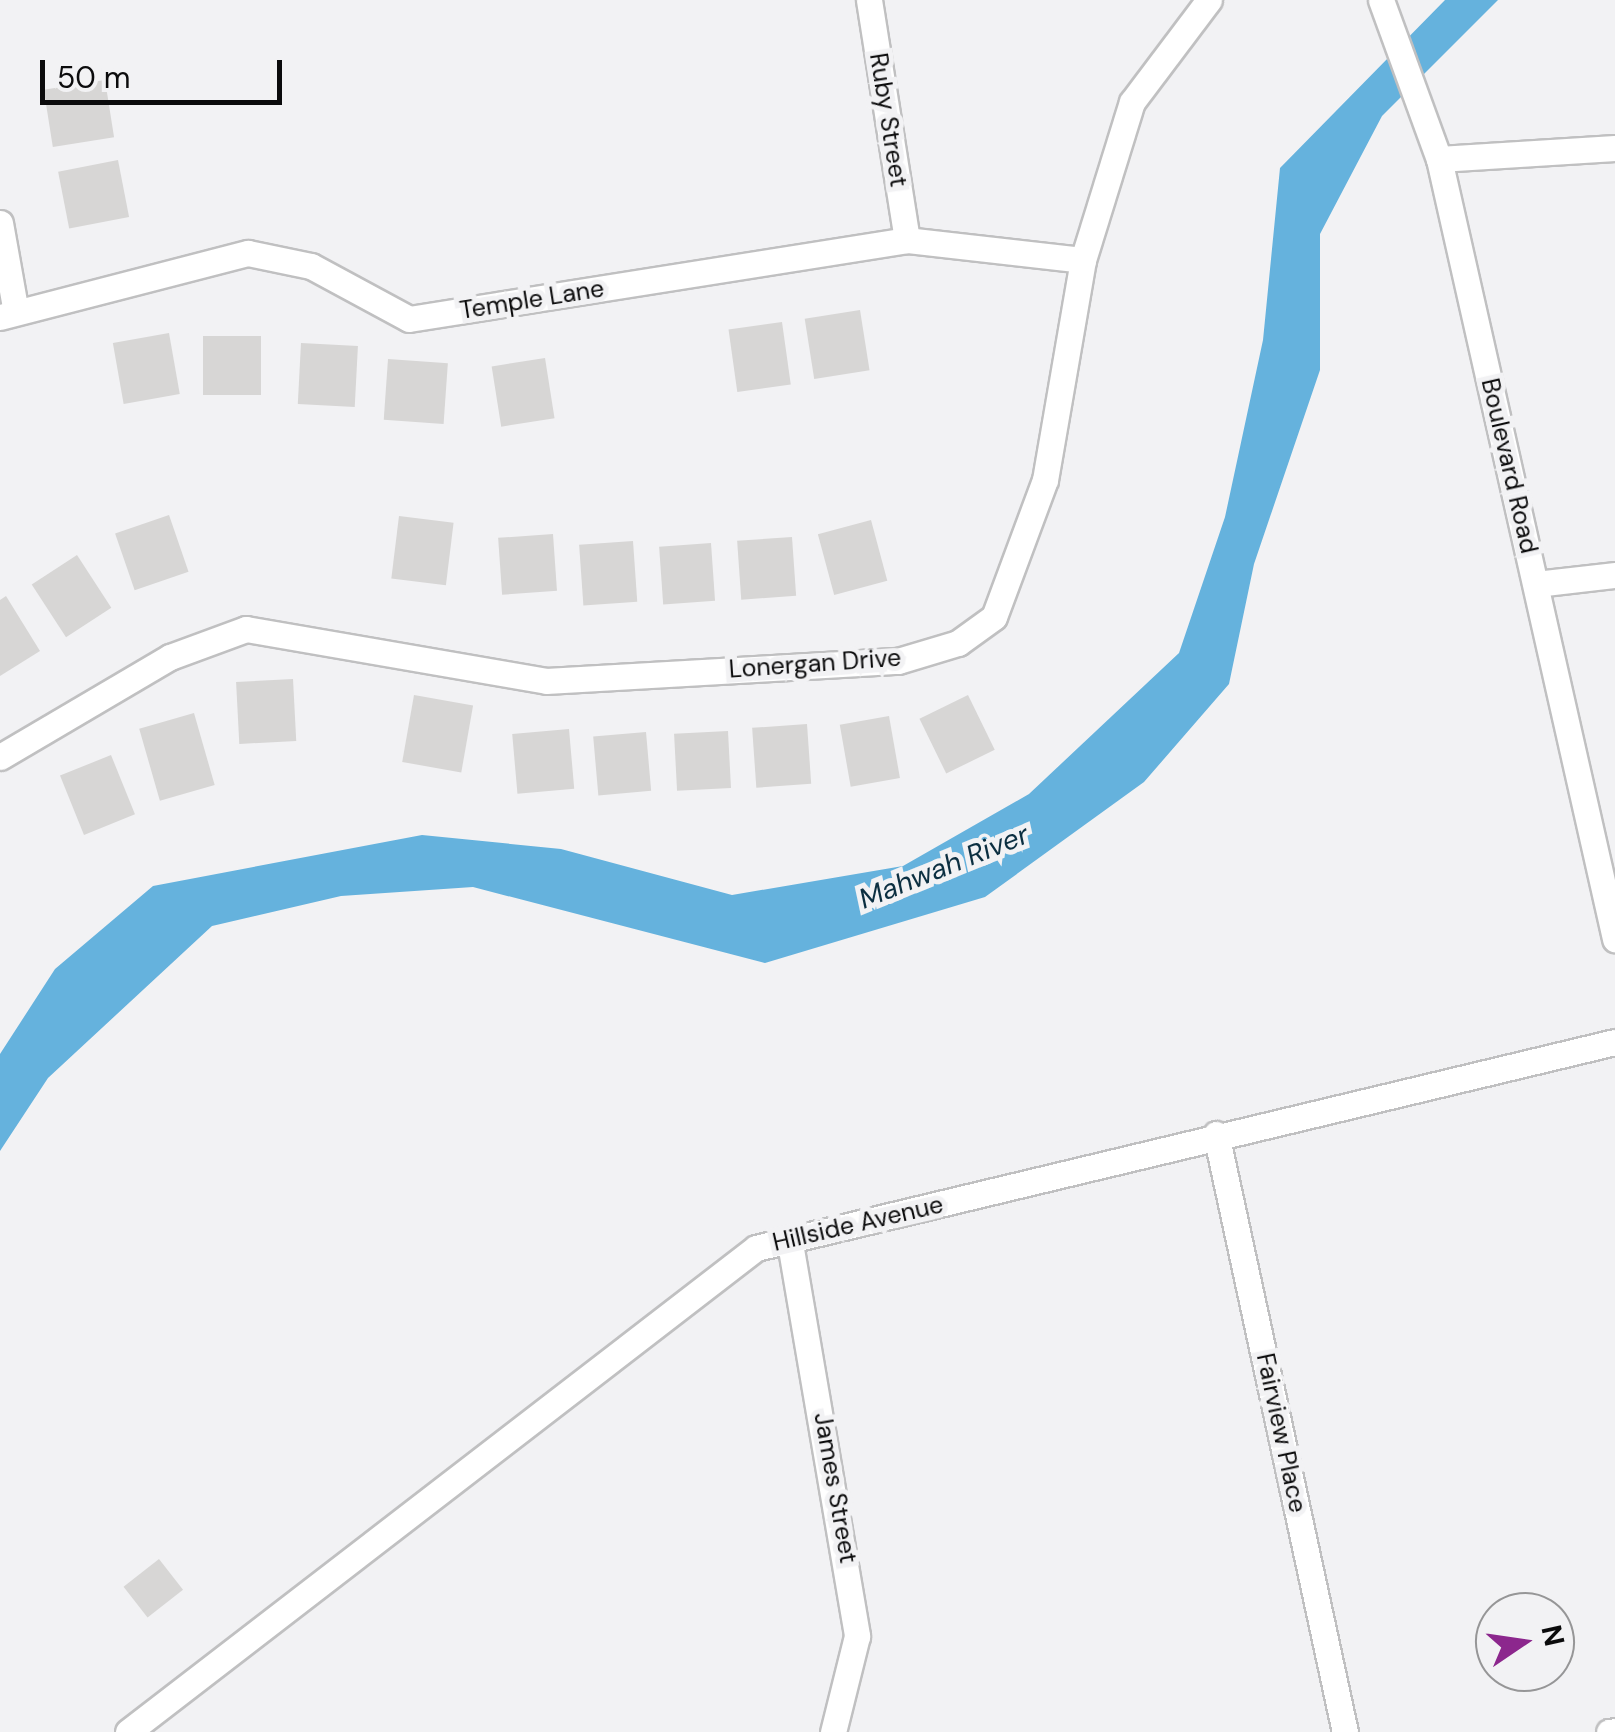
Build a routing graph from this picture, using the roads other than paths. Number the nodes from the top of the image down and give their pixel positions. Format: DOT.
graph roads {
  1 [pos="869,0"];
  2 [pos="1209,0"];
  3 [pos="1382,2"];
  4 [pos="1615,148"];
  5 [pos="1439,159"];
  6 [pos="0,223"];
  7 [pos="908,240"];
  8 [pos="1083,260"];
  9 [pos="7,312"];
  10 [pos="1615,575"];
  11 [pos="1536,584"];
  12 [pos="0,757"];
  13 [pos="1615,939"];
  14 [pos="1615,1042"];
  15 [pos="1216,1134"];
  16 [pos="790,1243"];
  17 [pos="128,1732"];
  18 [pos="833,1732"];
  19 [pos="1345,1732"];
  1 -- 7 [label="street, Ruby Street"];
  2 -- 8 [label="street, Lonergan Drive"];
  3 -- 5 [label="street, Boulevard Road"];
  4 -- 5 [label="street"];
  5 -- 11 [label="street, Boulevard Road"];
  6 -- 9 [label="street"];
  7 -- 8 [label="street, Temple Lane"];
  7 -- 9 [label="street, Temple Lane"];
  8 -- 12 [label="street, Lonergan Drive"];
  10 -- 11 [label="street"];
  11 -- 13 [label="street, Boulevard Road"];
  14 -- 15 [label="street, Hillside Avenue"];
  15 -- 16 [label="street, Hillside Avenue"];
  15 -- 19 [label="street, Fairview Place"];
  16 -- 17 [label="street, Hillside Avenue"];
  16 -- 18 [label="street, James Street"];
}
